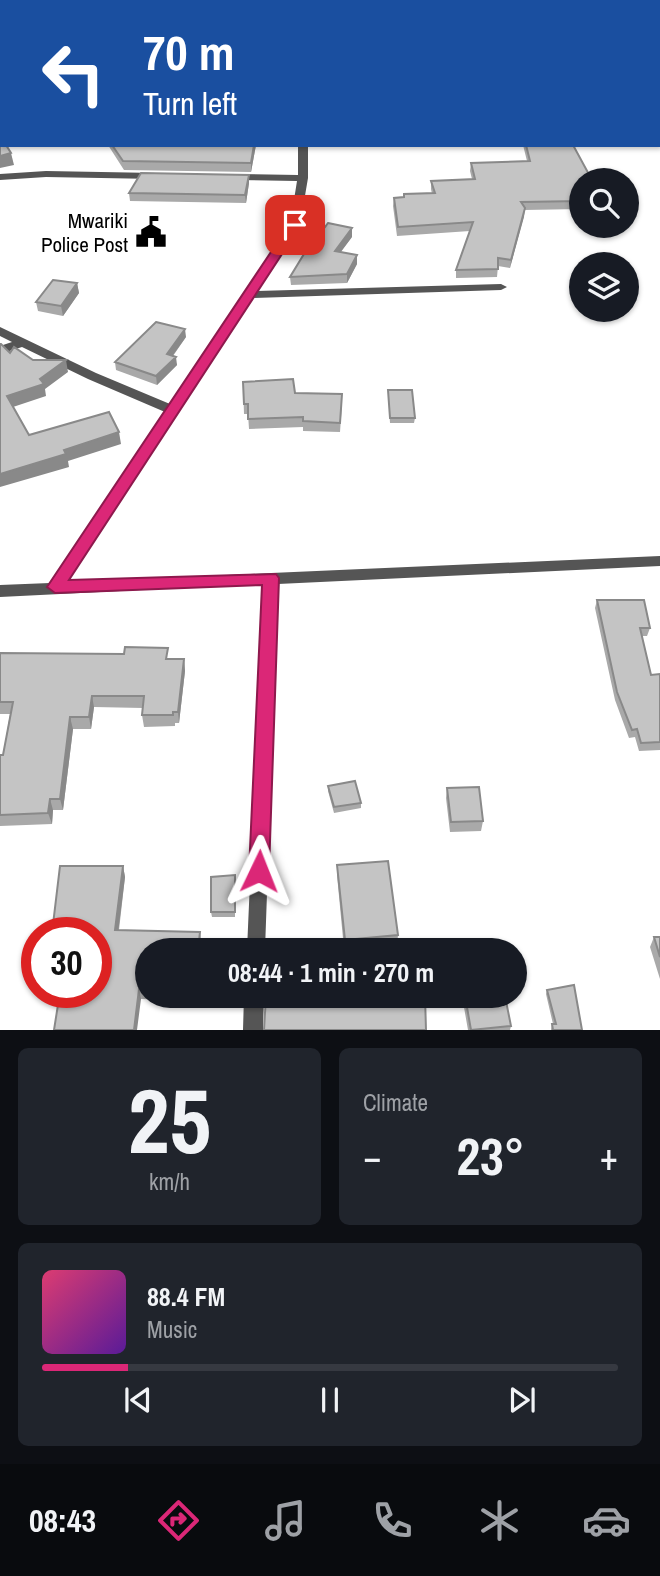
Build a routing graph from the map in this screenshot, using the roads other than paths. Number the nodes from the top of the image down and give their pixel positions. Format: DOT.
graph roads {
  1 [pos="303,147"];
  2 [pos="167,176"];
  3 [pos="0,177"];
  4 [pos="222,177"];
  5 [pos="303,178"];
  6 [pos="501,287"];
  7 [pos="248,295"];
  8 [pos="0,331"];
  9 [pos="24,342"];
  10 [pos="0,350"];
  11 [pos="172,411"];
  12 [pos="660,561"];
  13 [pos="271,578"];
  14 [pos="55,587"];
  15 [pos="0,591"];
  16 [pos="256,938"];
  17 [pos="254,1008"];
  18 [pos="253,1030"];
  1 -- 5 [label="street"];
  2 -- 3 [label="street"];
  4 -- 5 [label="street"];
  5 -- 7 [label="street"];
  6 -- 7 [label="street"];
  7 -- 11 [label="street"];
  8 -- 9 [label="street"];
  9 -- 10 [label="street"];
  9 -- 11 [label="street"];
  11 -- 14 [label="street"];
  12 -- 13 [label="street"];
  13 -- 14 [label="street"];
  13 -- 16 [label="street"];
  14 -- 15 [label="street"];
  17 -- 18 [label="street"];
}
